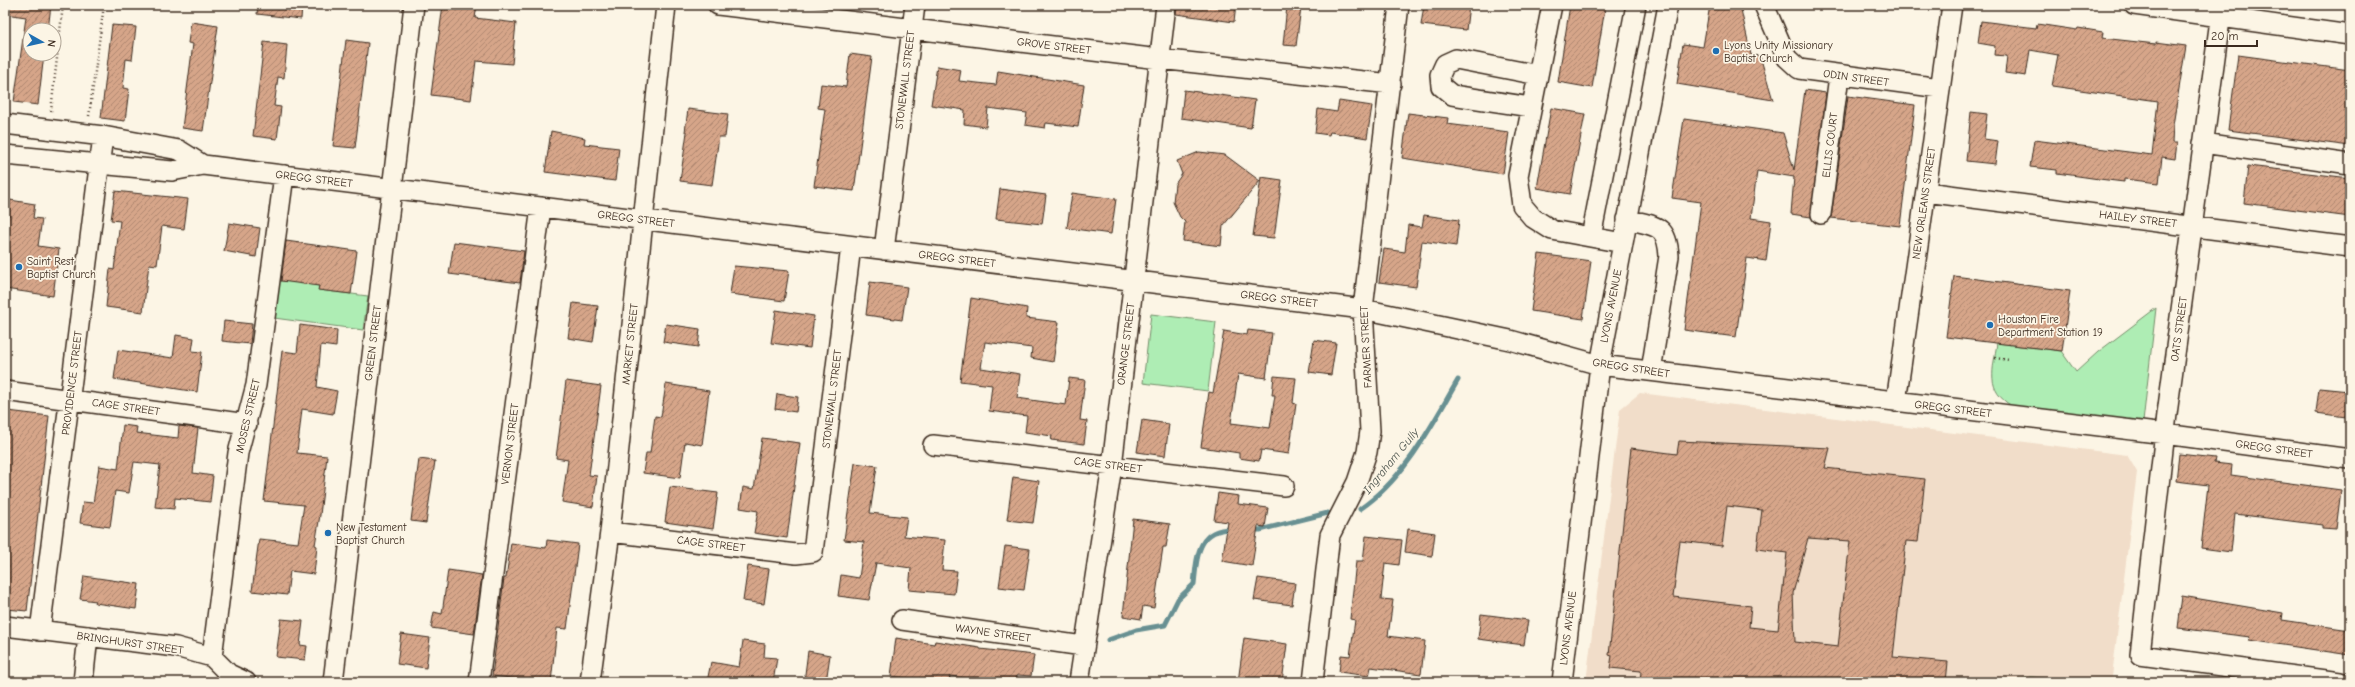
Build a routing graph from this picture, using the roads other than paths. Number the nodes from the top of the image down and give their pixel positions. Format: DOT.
graph roads {
  1 [pos="414,5"];
  2 [pos="666,5"];
  3 [pos="718,5"];
  4 [pos="915,5"];
  5 [pos="1166,5"];
  6 [pos="1399,5"];
  7 [pos="1552,5"];
  8 [pos="1636,5"];
  9 [pos="1668,5"];
  10 [pos="1764,5"];
  11 [pos="1952,5"];
  12 [pos="2134,5"];
  13 [pos="2221,11"];
  14 [pos="912,28"];
  15 [pos="2350,36"];
  16 [pos="1160,59"];
  17 [pos="1538,75"];
  18 [pos="1839,76"];
  19 [pos="1391,84"];
  20 [pos="1940,88"];
  21 [pos="1531,107"];
  22 [pos="5,124"];
  23 [pos="103,136"];
  24 [pos="2203,143"];
  25 [pos="5,155"];
  26 [pos="203,164"];
  27 [pos="2350,164"];
  28 [pos="100,165"];
  29 [pos="284,175"];
  30 [pos="391,188"];
  31 [pos="1926,192"];
  32 [pos="541,207"];
  33 [pos="1821,214"];
  34 [pos="642,220"];
  35 [pos="1627,220"];
  36 [pos="2192,226"];
  37 [pos="1591,237"];
  38 [pos="1623,243"];
  39 [pos="851,246"];
  40 [pos="2350,247"];
  41 [pos="884,250"];
  42 [pos="1133,280"];
  43 [pos="1363,309"];
  44 [pos="1600,365"];
  45 [pos="1651,371"];
  46 [pos="5,391"];
  47 [pos="70,400"];
  48 [pos="1896,402"];
  49 [pos="247,424"];
  50 [pos="2165,434"];
  51 [pos="933,445"];
  52 [pos="2350,459"];
  53 [pos="1112,466"];
  54 [pos="1284,486"];
  55 [pos="610,532"];
  56 [pos="813,552"];
  57 [pos="902,620"];
  58 [pos="5,626"];
  59 [pos="40,630"];
  60 [pos="88,636"];
  61 [pos="1083,646"];
  62 [pos="212,657"];
  63 [pos="83,682"];
  64 [pos="246,682"];
  65 [pos="332,682"];
  66 [pos="479,682"];
  67 [pos="590,682"];
  68 [pos="1079,682"];
  69 [pos="1312,682"];
  70 [pos="1562,682"];
  71 [pos="2340,682"];
  1 -- 30 [label="street, GREEN STREET"];
  2 -- 34 [label="street, MARKET STREET"];
  3 -- 14 [label="street, GROVE STREET"];
  4 -- 14 [label="street, STONEWALL STREET"];
  5 -- 16 [label="street, ORANGE STREET"];
  6 -- 19 [label="street, FARMER STREET"];
  7 -- 17 [label="street"];
  8 -- 37 [label="street"];
  9 -- 35 [label="street, LYONS AVENUE"];
  10 -- 18 [label="street, ODIN STREET"];
  11 -- 20 [label="street, NEW ORLEANS STREET"];
  12 -- 13 [label="street"];
  13 -- 15 [label="street"];
  13 -- 24 [label="street, OATS STREET"];
  14 -- 16 [label="street, GROVE STREET"];
  14 -- 41 [label="street, STONEWALL STREET"];
  16 -- 19 [label="street, GROVE STREET"];
  16 -- 42 [label="street, ORANGE STREET"];
  17 -- 21 [label="street"];
  17 -- 21 [label="street"];
  18 -- 20 [label="street, ODIN STREET"];
  18 -- 33 [label="street, ELLIS COURT"];
  19 -- 43 [label="street, FARMER STREET"];
  20 -- 31 [label="street, NEW ORLEANS STREET"];
  21 -- 37 [label="street"];
  22 -- 23 [label="street, GREGG STREET"];
  23 -- 26 [label="street, GREGG STREET"];
  23 -- 28 [label="street, PROVIDENCE STREET"];
  24 -- 27 [label="street"];
  24 -- 36 [label="street, OATS STREET"];
  25 -- 28 [label="street, GREGG STREET"];
  26 -- 28 [label="street, GREGG STREET"];
  26 -- 29 [label="street, GREGG STREET"];
  28 -- 47 [label="street, PROVIDENCE STREET"];
  29 -- 30 [label="street, GREGG STREET"];
  29 -- 49 [label="street, MOSES STREET"];
  30 -- 32 [label="street, GREGG STREET"];
  30 -- 65 [label="street, GREEN STREET"];
  31 -- 36 [label="street, HAILEY STREET"];
  31 -- 48 [label="street, NEW ORLEANS STREET"];
  32 -- 34 [label="street, GREGG STREET"];
  32 -- 66 [label="street, VERNON STREET"];
  34 -- 39 [label="street, GREGG STREET"];
  34 -- 55 [label="street, MARKET STREET"];
  35 -- 38 [label="street, LYONS AVENUE"];
  35 -- 45 [label="street"];
  36 -- 40 [label="street, HAILEY STREET"];
  36 -- 50 [label="street, OATS STREET"];
  37 -- 38 [label="street"];
  38 -- 44 [label="street, LYONS AVENUE"];
  39 -- 41 [label="street, GREGG STREET"];
  39 -- 56 [label="street, STONEWALL STREET"];
  41 -- 42 [label="street, GREGG STREET"];
  42 -- 43 [label="street, GREGG STREET"];
  42 -- 53 [label="street, ORANGE STREET"];
  43 -- 44 [label="street, GREGG STREET"];
  43 -- 69 [label="street, FARMER STREET"];
  44 -- 45 [label="street, GREGG STREET"];
  44 -- 70 [label="street, LYONS AVENUE"];
  45 -- 48 [label="street, GREGG STREET"];
  46 -- 47 [label="street, CAGE STREET"];
  47 -- 49 [label="street, CAGE STREET"];
  47 -- 59 [label="street, PROVIDENCE STREET"];
  48 -- 50 [label="street, GREGG STREET"];
  49 -- 62 [label="street, MOSES STREET"];
  50 -- 52 [label="street, GREGG STREET"];
  50 -- 71 [label="street, OATS STREET"];
  51 -- 53 [label="street, CAGE STREET"];
  53 -- 54 [label="street, CAGE STREET"];
  53 -- 61 [label="street, ORANGE STREET"];
  55 -- 56 [label="street, CAGE STREET"];
  55 -- 67 [label="street, MARKET STREET"];
  57 -- 61 [label="street, WAYNE STREET"];
  58 -- 59 [label="street, BRINGHURST STREET"];
  59 -- 60 [label="street, BRINGHURST STREET"];
  60 -- 62 [label="street, BRINGHURST STREET"];
  60 -- 63 [label="street"];
  61 -- 68 [label="street, ORANGE STREET"];
  62 -- 64 [label="street"];
}
